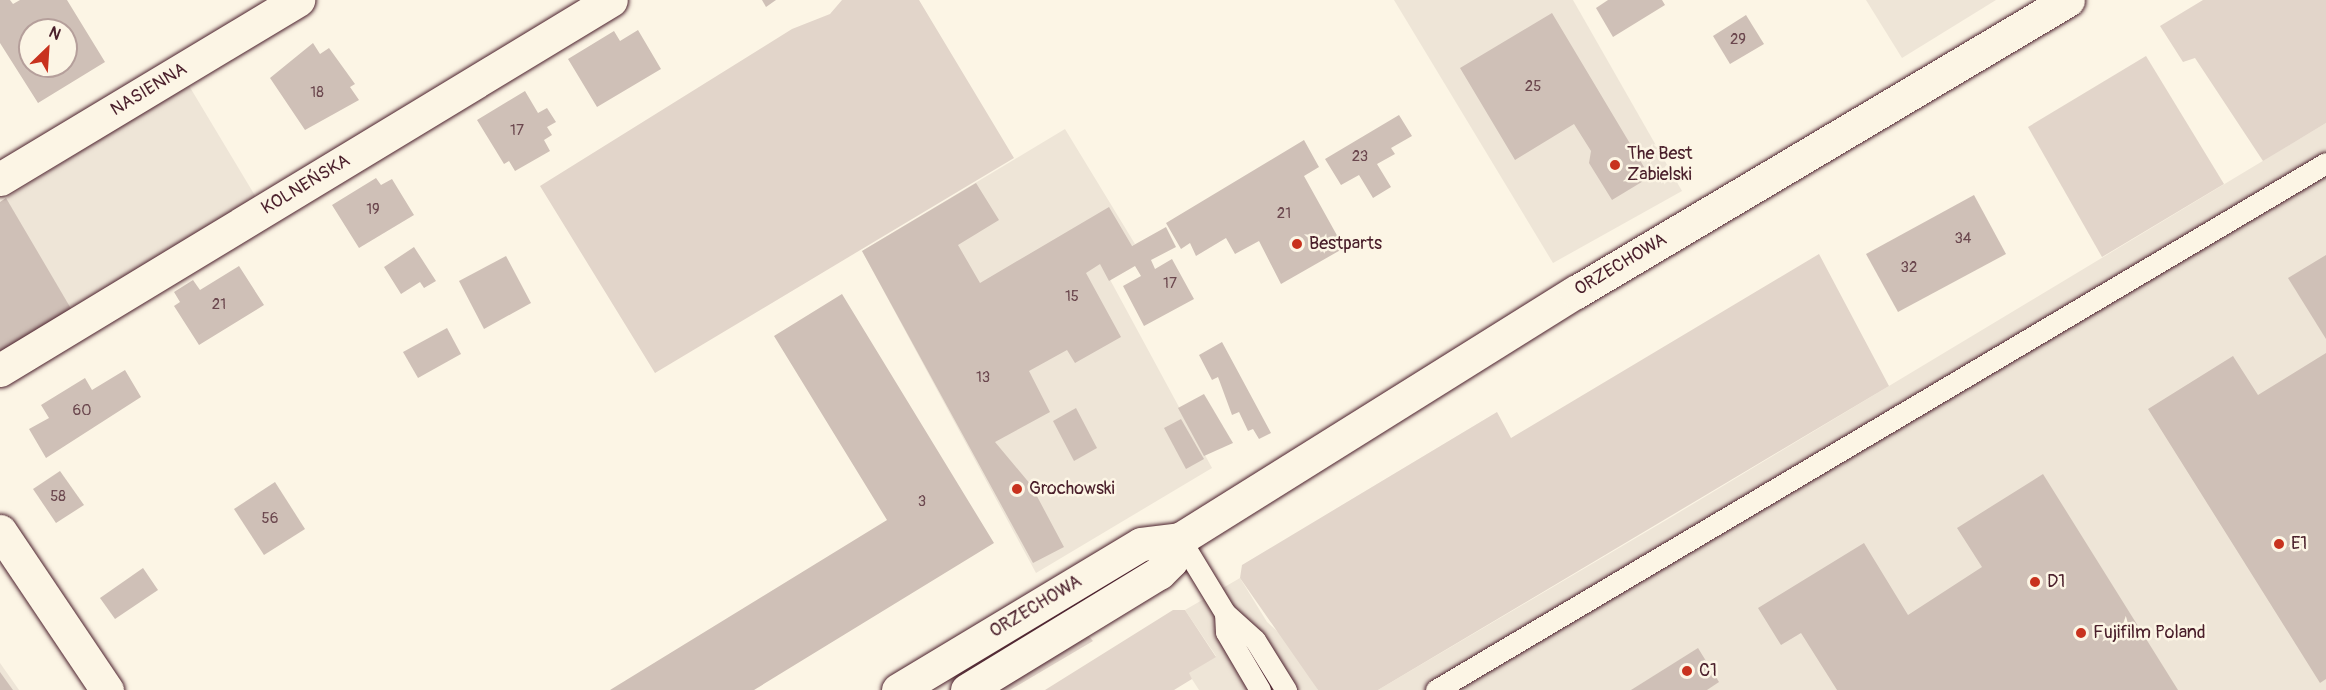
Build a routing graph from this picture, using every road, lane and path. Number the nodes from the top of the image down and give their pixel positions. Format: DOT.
graph roads {
  1 [pos="298,0"];
  2 [pos="611,0"];
  3 [pos="2068,0"];
  4 [pos="2326,163"];
  5 [pos="0,179"];
  6 [pos="0,370"];
  7 [pos="0,531"];
  8 [pos="1180,539"];
  9 [pos="1225,613"];
  10 [pos="107,690"];
  11 [pos="898,690"];
  12 [pos="967,690"];
  13 [pos="1260,690"];
  14 [pos="1286,690"];
  15 [pos="1436,690"];
  1 -- 5 [label="street, NASIENNA"];
  2 -- 6 [label="street, KOLNEŃSKA"];
  3 -- 8 [label="street, ORZECHOWA"];
  4 -- 15 [label="lane"];
  7 -- 10 [label="street"];
  8 -- 9 [label="lane"];
  8 -- 11 [label="street, ORZECHOWA"];
  8 -- 12 [label="street, ORZECHOWA"];
  9 -- 13 [label="lane"];
  9 -- 14 [label="lane"];
}
